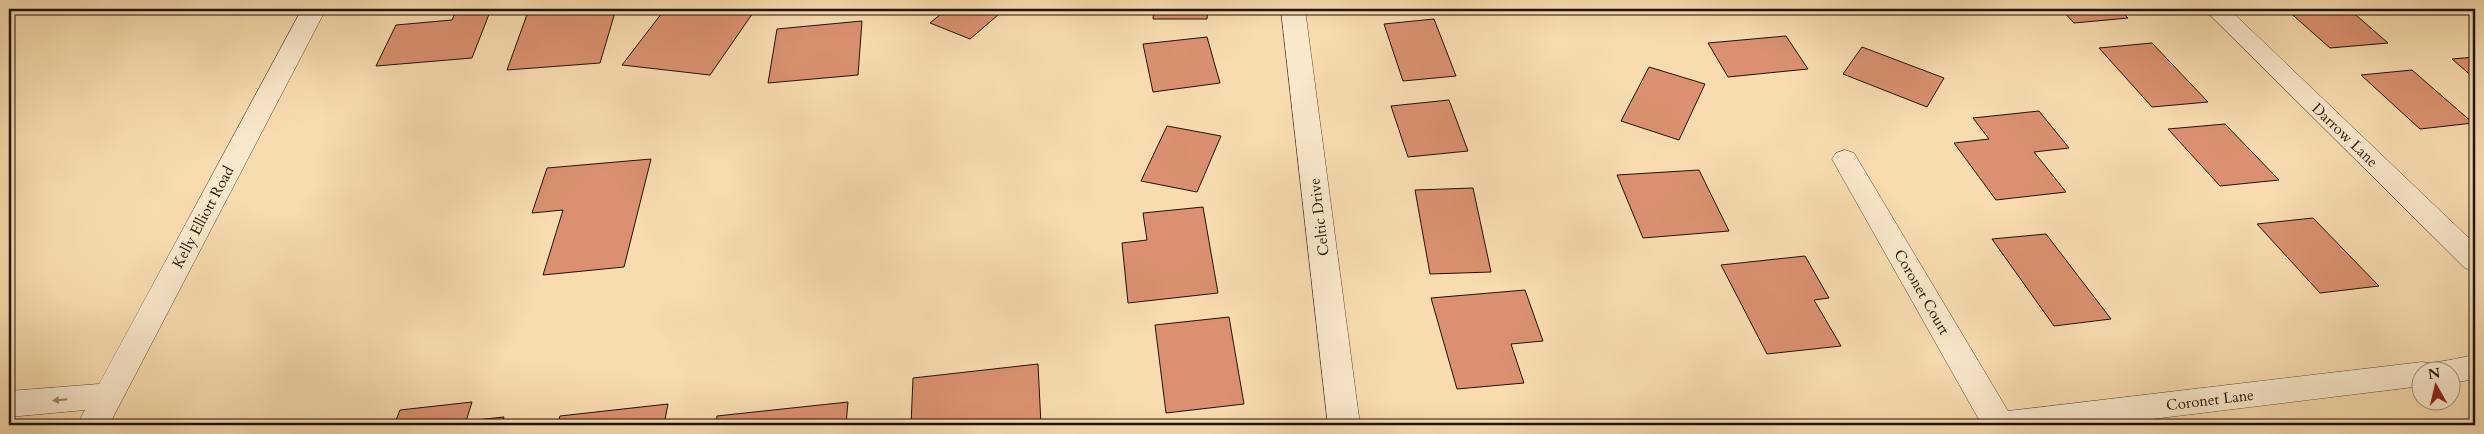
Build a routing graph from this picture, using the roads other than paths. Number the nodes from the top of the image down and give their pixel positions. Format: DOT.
graph roads {
  1 [pos="314,9"];
  2 [pos="1293,9"];
  3 [pos="2216,9"];
  4 [pos="1845,158"];
  5 [pos="2475,261"];
  6 [pos="2475,367"];
  7 [pos="2462,369"];
  8 [pos="2412,375"];
  9 [pos="108,396"];
  10 [pos="9,404"];
  11 [pos="92,425"];
  12 [pos="1344,425"];
  13 [pos="1999,425"];
  1 -- 9 [label="street, Kelly Elliott Road"];
  2 -- 12 [label="street, Celtic Drive"];
  3 -- 5 [label="street, Darrow Lane"];
  4 -- 13 [label="street, Coronet Court"];
  6 -- 7 [label="street"];
  8 -- 13 [label="street, Coronet Lane"];
  9 -- 10 [label="street, one-way"];
  9 -- 11 [label="street, Kelly Elliott Road"];
}
